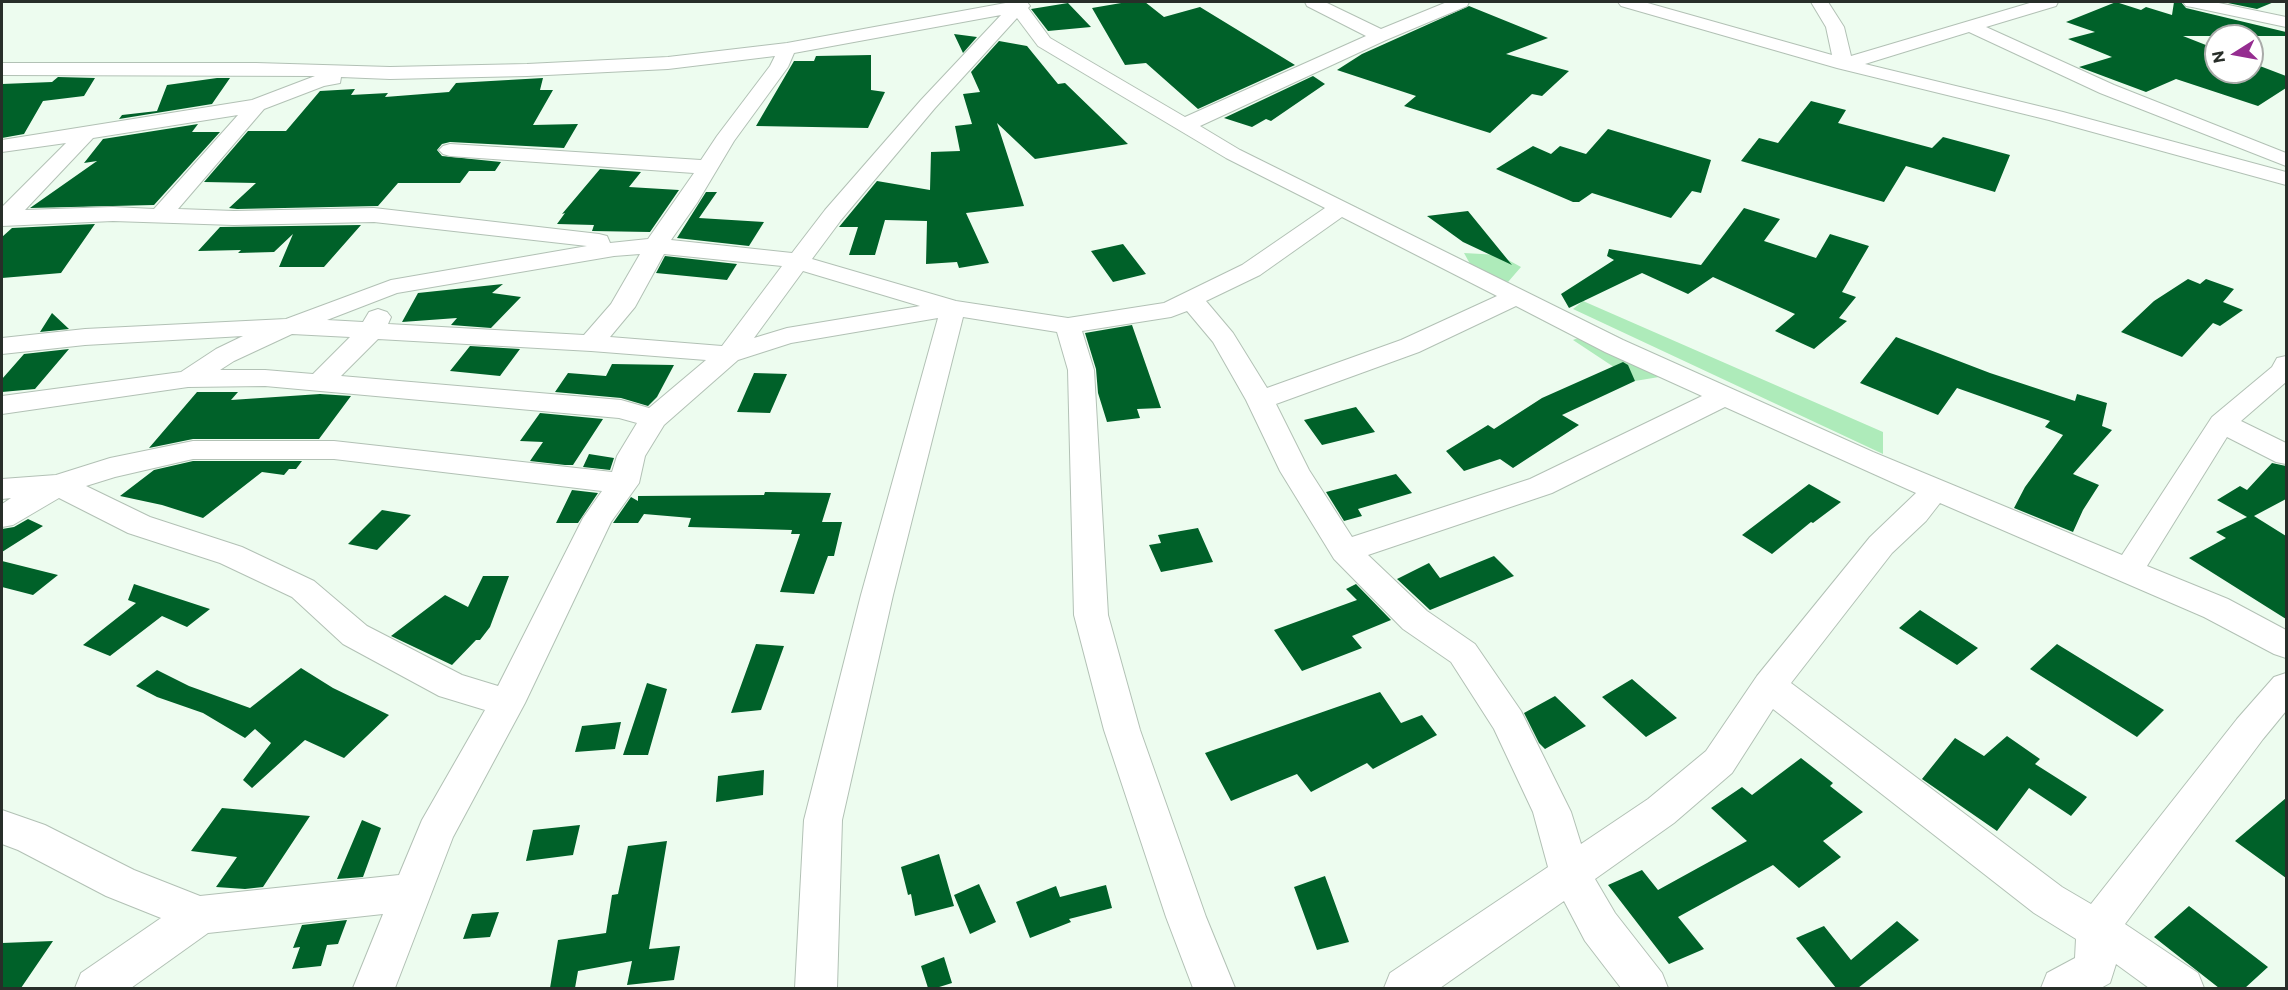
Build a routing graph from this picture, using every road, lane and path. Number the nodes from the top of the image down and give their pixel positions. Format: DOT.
graph roads {
  1 [pos="1313,2"];
  2 [pos="1461,2"];
  3 [pos="1627,2"];
  4 [pos="1820,2"];
  5 [pos="2050,2"];
  6 [pos="2192,2"];
  7 [pos="1025,3"];
  8 [pos="2214,3"];
  9 [pos="2286,22"];
  10 [pos="1970,26"];
  11 [pos="1380,36"];
  12 [pos="787,49"];
  13 [pos="1844,64"];
  14 [pos="2,69"];
  15 [pos="390,72"];
  16 [pos="257,105"];
  17 [pos="1184,126"];
  18 [pos="87,133"];
  19 [pos="2,146"];
  20 [pos="450,150"];
  21 [pos="2286,160"];
  22 [pos="708,167"];
  23 [pos="2286,179"];
  24 [pos="1341,207"];
  25 [pos="160,216"];
  26 [pos="2,218"];
  27 [pos="656,246"];
  28 [pos="799,263"];
  29 [pos="391,287"];
  30 [pos="1516,296"];
  31 [pos="1191,299"];
  32 [pos="953,309"];
  33 [pos="291,326"];
  34 [pos="1068,326"];
  35 [pos="372,330"];
  36 [pos="591,343"];
  37 [pos="2,346"];
  38 [pos="729,354"];
  39 [pos="2286,364"];
  40 [pos="188,379"];
  41 [pos="320,382"];
  42 [pos="1725,396"];
  43 [pos="1260,400"];
  44 [pos="2,405"];
  45 [pos="654,419"];
  46 [pos="2222,423"];
  47 [pos="2286,454"];
  48 [pos="624,483"];
  49 [pos="58,486"];
  50 [pos="2,489"];
  51 [pos="1935,490"];
  52 [pos="2,517"];
  53 [pos="1345,551"];
  54 [pos="2128,571"];
  55 [pos="2286,645"];
  56 [pos="1769,686"];
  57 [pos="2286,687"];
  58 [pos="507,703"];
  59 [pos="2,827"];
  60 [pos="1570,874"];
  61 [pos="413,892"];
  62 [pos="200,915"];
  63 [pos="2097,929"];
  64 [pos="96,988"];
  65 [pos="374,988"];
  66 [pos="816,988"];
  67 [pos="1214,988"];
  68 [pos="1405,988"];
  69 [pos="1647,988"];
  70 [pos="2062,988"];
  71 [pos="2182,988"];
  1 -- 11 [label="street"];
  2 -- 11 [label="street"];
  3 -- 13 [label="street"];
  4 -- 13 [label="street"];
  5 -- 10 [label="street"];
  6 -- 8 [label="street"];
  7 -- 12 [label="street"];
  7 -- 17 [label="street"];
  7 -- 28 [label="street"];
  8 -- 9 [label="street"];
  10 -- 13 [label="street"];
  10 -- 21 [label="street"];
  11 -- 17 [label="street"];
  12 -- 15 [label="street"];
  12 -- 22 [label="street"];
  13 -- 23 [label="street"];
  14 -- 15 [label="street"];
  15 -- 16 [label="street"];
  16 -- 18 [label="street"];
  16 -- 25 [label="street"];
  17 -- 24 [label="street"];
  18 -- 19 [label="street"];
  18 -- 26 [label="street"];
  20 -- 22 [label="street"];
  22 -- 27 [label="street"];
  24 -- 30 [label="street"];
  24 -- 31 [label="street"];
  25 -- 26 [label="street"];
  25 -- 27 [label="street"];
  27 -- 28 [label="street"];
  27 -- 29 [label="street"];
  27 -- 36 [label="street"];
  28 -- 32 [label="street"];
  28 -- 38 [label="street"];
  29 -- 33 [label="street"];
  29 -- 35 [label="street"];
  30 -- 42 [label="street"];
  30 -- 43 [label="street"];
  31 -- 34 [label="street"];
  31 -- 43 [label="street"];
  32 -- 34 [label="street"];
  32 -- 38 [label="street"];
  32 -- 66 [label="street"];
  33 -- 35 [label="street"];
  33 -- 37 [label="street"];
  33 -- 40 [label="street"];
  34 -- 67 [label="street"];
  35 -- 36 [label="street"];
  35 -- 41 [label="street"];
  36 -- 38 [label="street"];
  38 -- 45 [label="street"];
  39 -- 46 [label="street"];
  40 -- 41 [label="street"];
  40 -- 44 [label="street"];
  41 -- 45 [label="street"];
  42 -- 51 [label="street"];
  42 -- 53 [label="street"];
  43 -- 53 [label="street"];
  45 -- 48 [label="street"];
  46 -- 47 [label="street"];
  46 -- 54 [label="street"];
  48 -- 49 [label="street"];
  48 -- 58 [label="street"];
  49 -- 50 [label="street"];
  49 -- 52 [label="street"];
  49 -- 58 [label="street"];
  51 -- 54 [label="street"];
  51 -- 56 [label="street"];
  53 -- 60 [label="street"];
  54 -- 55 [label="street"];
  56 -- 60 [label="street"];
  56 -- 63 [label="street"];
  57 -- 63 [label="street"];
  58 -- 61 [label="street"];
  59 -- 62 [label="street"];
  60 -- 68 [label="street"];
  60 -- 69 [label="street"];
  61 -- 62 [label="street"];
  61 -- 65 [label="street"];
  62 -- 64 [label="street"];
  63 -- 70 [label="street"];
  63 -- 71 [label="street"];
}
